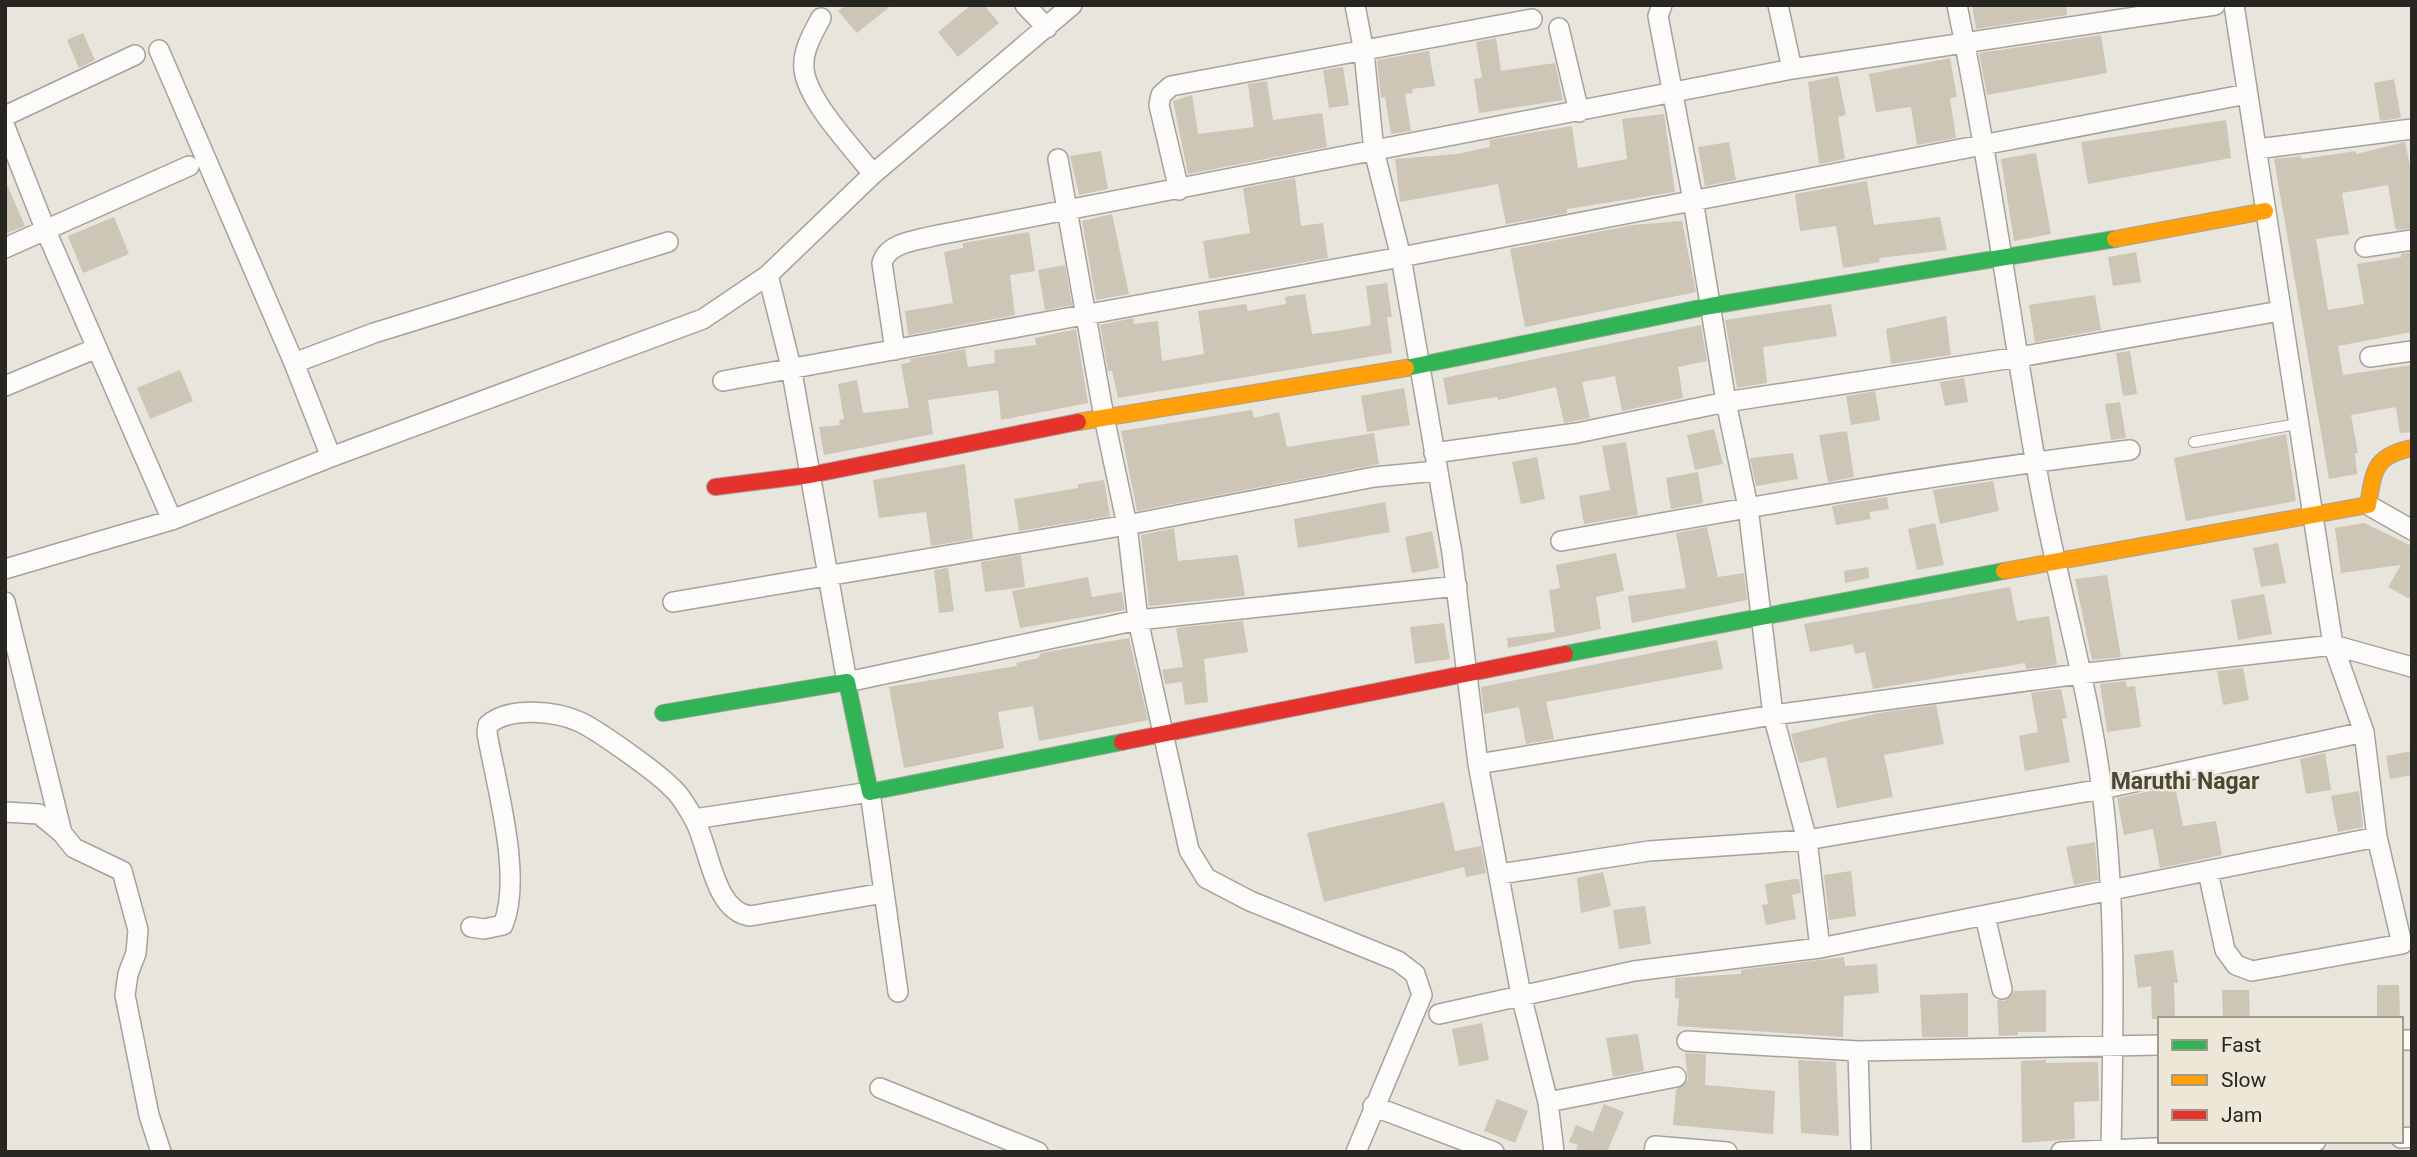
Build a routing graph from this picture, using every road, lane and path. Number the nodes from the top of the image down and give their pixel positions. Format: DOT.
graph roads {
  1 [pos="1025,5"];
  2 [pos="1072,5"];
  3 [pos="1355,5"];
  4 [pos="1662,5"];
  5 [pos="1778,5"];
  6 [pos="1957,5"];
  7 [pos="2216,5"];
  8 [pos="2234,5"];
  9 [pos="821,18"];
  10 [pos="1532,19"];
  11 [pos="1048,28"];
  12 [pos="1559,28"];
  13 [pos="1965,42"];
  14 [pos="159,50"];
  15 [pos="1364,52"];
  16 [pos="135,55"];
  17 [pos="1792,69"];
  18 [pos="1673,94"];
  19 [pos="2247,94"];
  20 [pos="1579,112"];
  21 [pos="5,117"];
  22 [pos="5,127"];
  23 [pos="2412,129"];
  24 [pos="1985,146"];
  25 [pos="2257,149"];
  26 [pos="1374,151"];
  27 [pos="1058,159"];
  28 [pos="189,166"];
  29 [pos="873,174"];
  30 [pos="1179,190"];
  31 [pos="1693,200"];
  32 [pos="1068,207"];
  33 [pos="2264,211"];
  34 [pos="46,231"];
  35 [pos="2412,240"];
  36 [pos="668,242"];
  37 [pos="2365,247"];
  38 [pos="5,248"];
  39 [pos="1401,257"];
  40 [pos="2001,260"];
  41 [pos="768,275"];
  42 [pos="1710,306"];
  43 [pos="2280,311"];
  44 [pos="1085,316"];
  45 [pos="97,348"];
  46 [pos="895,350"];
  47 [pos="2412,351"];
  48 [pos="2019,357"];
  49 [pos="2370,357"];
  50 [pos="294,363"];
  51 [pos="1418,366"];
  52 [pos="791,367"];
  53 [pos="723,381"];
  54 [pos="5,386"];
  55 [pos="1726,402"];
  56 [pos="1104,417"];
  57 [pos="2297,424"];
  58 [pos="2194,442"];
  59 [pos="2412,448"];
  60 [pos="2130,450"];
  61 [pos="331,457"];
  62 [pos="1436,462"];
  63 [pos="2035,462"];
  64 [pos="810,475"];
  65 [pos="715,487"];
  66 [pos="2368,505"];
  67 [pos="1748,507"];
  68 [pos="2311,517"];
  69 [pos="172,520"];
  70 [pos="1127,525"];
  71 [pos="2412,530"];
  72 [pos="1561,541"];
  73 [pos="2054,561"];
  74 [pos="5,569"];
  75 [pos="827,575"];
  76 [pos="1457,586"];
  77 [pos="673,601"];
  78 [pos="5,602"];
  79 [pos="1759,615"];
  80 [pos="1138,621"];
  81 [pos="2333,645"];
  82 [pos="2412,667"];
  83 [pos="1468,673"];
  84 [pos="2079,674"];
  85 [pos="848,681"];
  86 [pos="663,713"];
  87 [pos="1773,715"];
  88 [pos="2364,732"];
  89 [pos="1162,734"];
  90 [pos="1478,764"];
  91 [pos="2102,789"];
  92 [pos="870,792"];
  93 [pos="5,812"];
  94 [pos="694,819"];
  95 [pos="62,833"];
  96 [pos="2376,836"];
  97 [pos="1807,840"];
  98 [pos="2208,872"];
  99 [pos="1500,874"];
  100 [pos="2111,891"];
  101 [pos="884,893"];
  102 [pos="1985,916"];
  103 [pos="471,927"];
  104 [pos="1819,948"];
  105 [pos="2002,989"];
  106 [pos="898,992"];
  107 [pos="1521,995"];
  108 [pos="1439,1014"];
  109 [pos="1687,1041"];
  110 [pos="2158,1045"];
  111 [pos="2114,1046"];
  112 [pos="1858,1051"];
  113 [pos="1676,1077"];
  114 [pos="880,1088"];
  115 [pos="1548,1102"];
  116 [pos="1373,1106"];
  117 [pos="2275,1143"];
  118 [pos="2111,1151"];
  119 [pos="161,1152"];
  120 [pos="1038,1152"];
  121 [pos="1356,1152"];
  122 [pos="1494,1152"];
  123 [pos="1554,1152"];
  124 [pos="1654,1152"];
  125 [pos="1727,1152"];
  126 [pos="1861,1152"];
  127 [pos="2061,1152"];
  1 -- 11 [label="street"];
  2 -- 11 [label="street"];
  3 -- 15 [label="street"];
  4 -- 18 [label="street"];
  5 -- 17 [label="street"];
  6 -- 13 [label="street"];
  7 -- 13 [label="street"];
  8 -- 19 [label="street"];
  9 -- 29 [label="street"];
  10 -- 15 [label="street"];
  11 -- 29 [label="street"];
  12 -- 20 [label="street"];
  13 -- 17 [label="street"];
  13 -- 24 [label="street"];
  14 -- 50 [label="street"];
  15 -- 26 [label="street"];
  15 -- 30 [label="street"];
  16 -- 21 [label="street"];
  17 -- 18 [label="street"];
  18 -- 20 [label="street"];
  18 -- 31 [label="street"];
  19 -- 24 [label="street"];
  19 -- 25 [label="street"];
  20 -- 26 [label="street"];
  22 -- 34 [label="street"];
  23 -- 25 [label="street"];
  24 -- 31 [label="street"];
  24 -- 40 [label="street"];
  25 -- 33 [label="street"];
  26 -- 30 [label="street"];
  26 -- 39 [label="street"];
  27 -- 32 [label="street"];
  28 -- 34 [label="street"];
  29 -- 41 [label="street"];
  30 -- 32 [label="street"];
  31 -- 39 [label="street"];
  31 -- 42 [label="street"];
  32 -- 44 [label="street"];
  32 -- 46 [label="street"];
  33 -- 40 [label="street"];
  33 -- 43 [label="street"];
  34 -- 38 [label="street"];
  34 -- 45 [label="street"];
  35 -- 37 [label="street"];
  36 -- 50 [label="street"];
  39 -- 44 [label="street"];
  39 -- 51 [label="street"];
  40 -- 42 [label="street"];
  40 -- 48 [label="street"];
  41 -- 52 [label="street"];
  41 -- 61 [label="street"];
  42 -- 51 [label="street"];
  42 -- 55 [label="street"];
  43 -- 48 [label="street"];
  43 -- 57 [label="street"];
  44 -- 46 [label="street"];
  44 -- 56 [label="street"];
  45 -- 54 [label="street"];
  45 -- 69 [label="street"];
  46 -- 52 [label="street"];
  47 -- 49 [label="street"];
  48 -- 55 [label="street"];
  48 -- 63 [label="street"];
  50 -- 61 [label="street"];
  51 -- 56 [label="street"];
  51 -- 62 [label="street"];
  52 -- 53 [label="street"];
  52 -- 64 [label="street"];
  55 -- 62 [label="street"];
  55 -- 67 [label="street"];
  56 -- 64 [label="street"];
  56 -- 70 [label="street"];
  57 -- 58 [label="lane"];
  57 -- 68 [label="street"];
  59 -- 66 [label="street"];
  60 -- 63 [label="street"];
  61 -- 69 [label="street"];
  62 -- 70 [label="street"];
  62 -- 76 [label="street"];
  63 -- 67 [label="street"];
  63 -- 73 [label="street"];
  64 -- 65 [label="street"];
  64 -- 75 [label="street"];
  66 -- 68 [label="street"];
  66 -- 71 [label="street"];
  67 -- 72 [label="street"];
  67 -- 79 [label="street"];
  68 -- 73 [label="street"];
  68 -- 81 [label="street"];
  69 -- 74 [label="street"];
  70 -- 75 [label="street"];
  70 -- 80 [label="street"];
  73 -- 79 [label="street"];
  73 -- 84 [label="street"];
  75 -- 77 [label="street"];
  75 -- 85 [label="street"];
  76 -- 80 [label="street"];
  76 -- 83 [label="street"];
  78 -- 95 [label="street"];
  79 -- 83 [label="street"];
  79 -- 87 [label="street"];
  80 -- 85 [label="street"];
  80 -- 89 [label="street"];
  81 -- 82 [label="street"];
  81 -- 84 [label="street"];
  81 -- 88 [label="street"];
  83 -- 89 [label="street"];
  83 -- 90 [label="street"];
  84 -- 87 [label="street"];
  84 -- 91 [label="street"];
  85 -- 86 [label="street"];
  85 -- 92 [label="street"];
  87 -- 90 [label="street"];
  87 -- 97 [label="street"];
  88 -- 91 [label="street"];
  88 -- 96 [label="street"];
  89 -- 92 [label="street"];
  89 -- 116 [label="street"];
  90 -- 99 [label="street"];
  91 -- 97 [label="street"];
  91 -- 100 [label="street"];
  92 -- 94 [label="street"];
  92 -- 101 [label="street"];
  93 -- 95 [label="street"];
  94 -- 101 [label="street"];
  94 -- 103 [label="street"];
  95 -- 119 [label="street"];
  96 -- 98 [label="street"];
  96 -- 98 [label="street"];
  97 -- 99 [label="street"];
  97 -- 104 [label="street"];
  98 -- 100 [label="street"];
  99 -- 107 [label="street"];
  100 -- 102 [label="street"];
  100 -- 111 [label="street"];
  101 -- 106 [label="street"];
  102 -- 104 [label="street"];
  102 -- 105 [label="street"];
  104 -- 107 [label="street"];
  107 -- 108 [label="street"];
  107 -- 115 [label="street"];
  109 -- 112 [label="street"];
  110 -- 111 [label="street"];
  111 -- 112 [label="street"];
  111 -- 118 [label="street"];
  112 -- 126 [label="street"];
  113 -- 115 [label="street"];
  114 -- 120 [label="street"];
  115 -- 123 [label="street"];
  116 -- 121 [label="street"];
  116 -- 122 [label="street"];
  117 -- 118 [label="street"];
  118 -- 127 [label="street"];
  124 -- 125 [label="street"];
}
